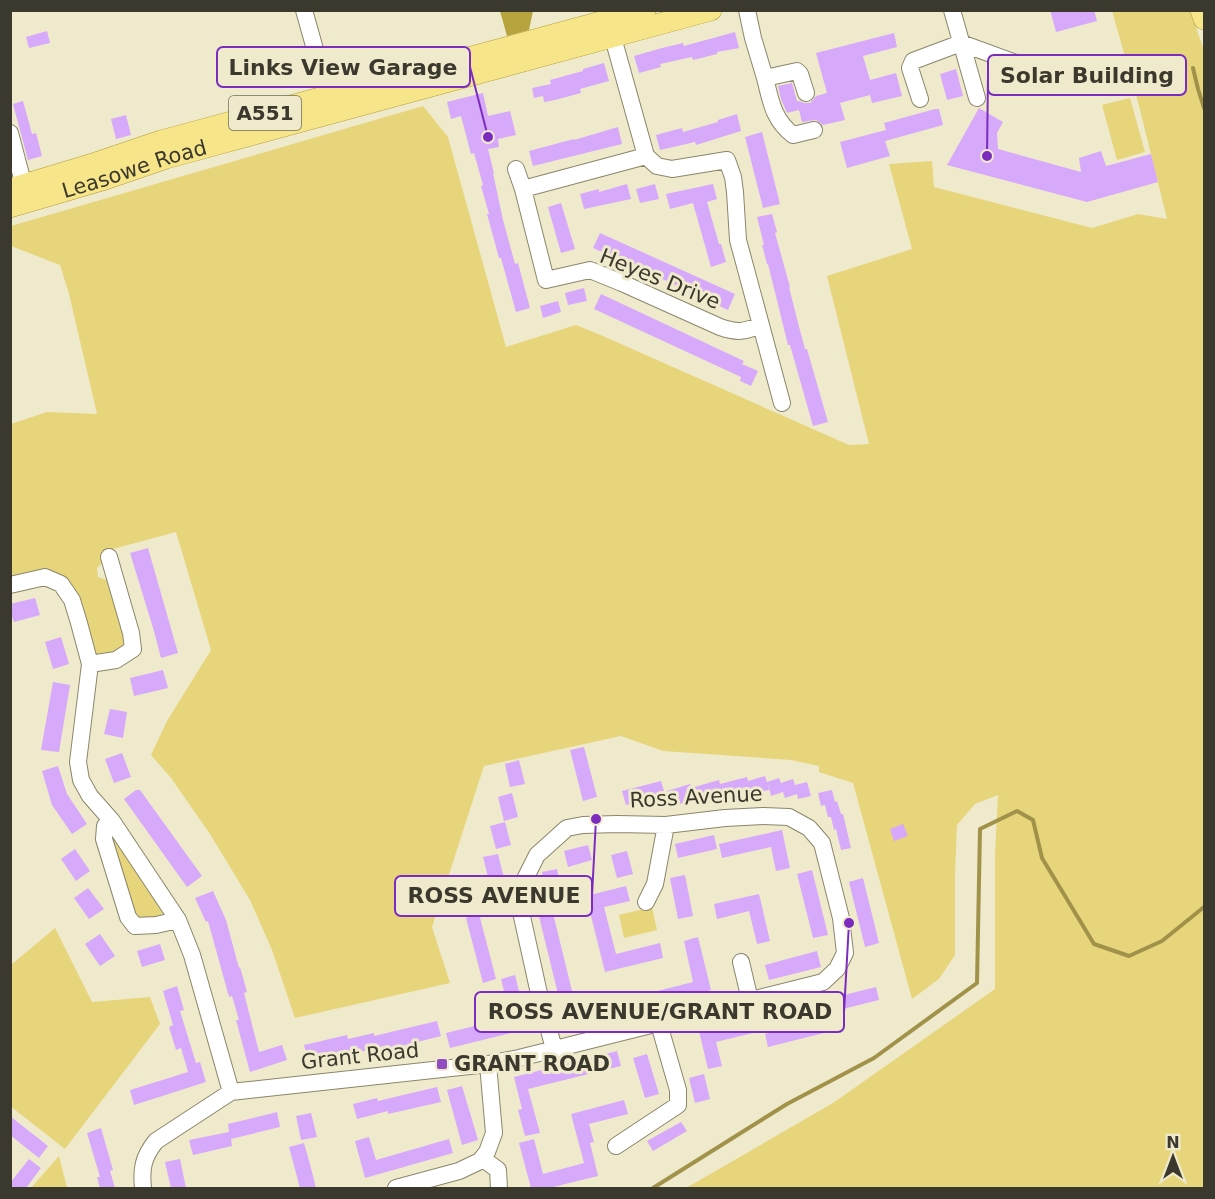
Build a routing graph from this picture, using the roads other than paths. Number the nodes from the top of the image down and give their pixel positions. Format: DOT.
graph roads {
  1 [pos="304,10"];
  2 [pos="645,10"];
  3 [pos="711,10"];
  4 [pos="747,10"];
  5 [pos="952,10"];
  6 [pos="1201,10"];
  7 [pos="1204,19"];
  8 [pos="610,29"];
  9 [pos="962,43"];
  10 [pos="1024,66"];
  11 [pos="765,78"];
  12 [pos="806,93"];
  13 [pos="328,96"];
  14 [pos="977,98"];
  15 [pos="920,99"];
  16 [pos="814,130"];
  17 [pos="10,133"];
  18 [pos="646,156"];
  19 [pos="516,169"];
  20 [pos="17,187"];
  21 [pos="523,189"];
  22 [pos="10,207"];
  23 [pos="760,325"];
  24 [pos="782,403"];
  25 [pos="109,557"];
  26 [pos="10,585"];
  27 [pos="90,664"];
  28 [pos="112,820"];
  29 [pos="666,825"];
  30 [pos="646,902"];
  31 [pos="178,920"];
  32 [pos="741,962"];
  33 [pos="837,969"];
  34 [pos="750,1000"];
  35 [pos="659,1024"];
  36 [pos="554,1049"];
  37 [pos="488,1064"];
  38 [pos="231,1092"];
  39 [pos="616,1146"];
  40 [pos="482,1158"];
  41 [pos="143,1188"];
  42 [pos="396,1188"];
  43 [pos="499,1188"];
  1 -- 13 [label="street"];
  2 -- 8 [label="main road, Leasowe Road / A551"];
  3 -- 8 [label="main road, Leasowe Road / A551"];
  4 -- 11 [label="street"];
  5 -- 9 [label="street"];
  6 -- 7 [label="main road"];
  8 -- 13 [label="main road, Leasowe Road / A551"];
  8 -- 18 [label="street"];
  8 -- 22 [label="main road, Leasowe Road / A551"];
  9 -- 10 [label="street"];
  9 -- 14 [label="street"];
  9 -- 15 [label="street"];
  11 -- 12 [label="street"];
  11 -- 16 [label="street"];
  13 -- 20 [label="main road, Leasowe Road / A551"];
  17 -- 20 [label="street"];
  18 -- 21 [label="street"];
  18 -- 23 [label="street, Heyes Drive"];
  19 -- 21 [label="street"];
  21 -- 23 [label="street, Heyes Drive"];
  23 -- 24 [label="street, Heyes Drive"];
  25 -- 27 [label="street"];
  26 -- 27 [label="street"];
  27 -- 28 [label="street"];
  28 -- 31 [label="street"];
  28 -- 31 [label="street"];
  29 -- 30 [label="street"];
  29 -- 33 [label="street, Ross Avenue"];
  29 -- 36 [label="street, Ross Avenue"];
  31 -- 38 [label="street"];
  32 -- 34 [label="street"];
  33 -- 34 [label="street, Grant Road"];
  34 -- 35 [label="street, Grant Road"];
  35 -- 36 [label="street, Grant Road"];
  35 -- 39 [label="street"];
  36 -- 37 [label="street, Grant Road"];
  37 -- 38 [label="street, Grant Road"];
  37 -- 40 [label="street"];
  38 -- 41 [label="street, Grant Road"];
  40 -- 42 [label="street"];
  40 -- 43 [label="street"];
}
